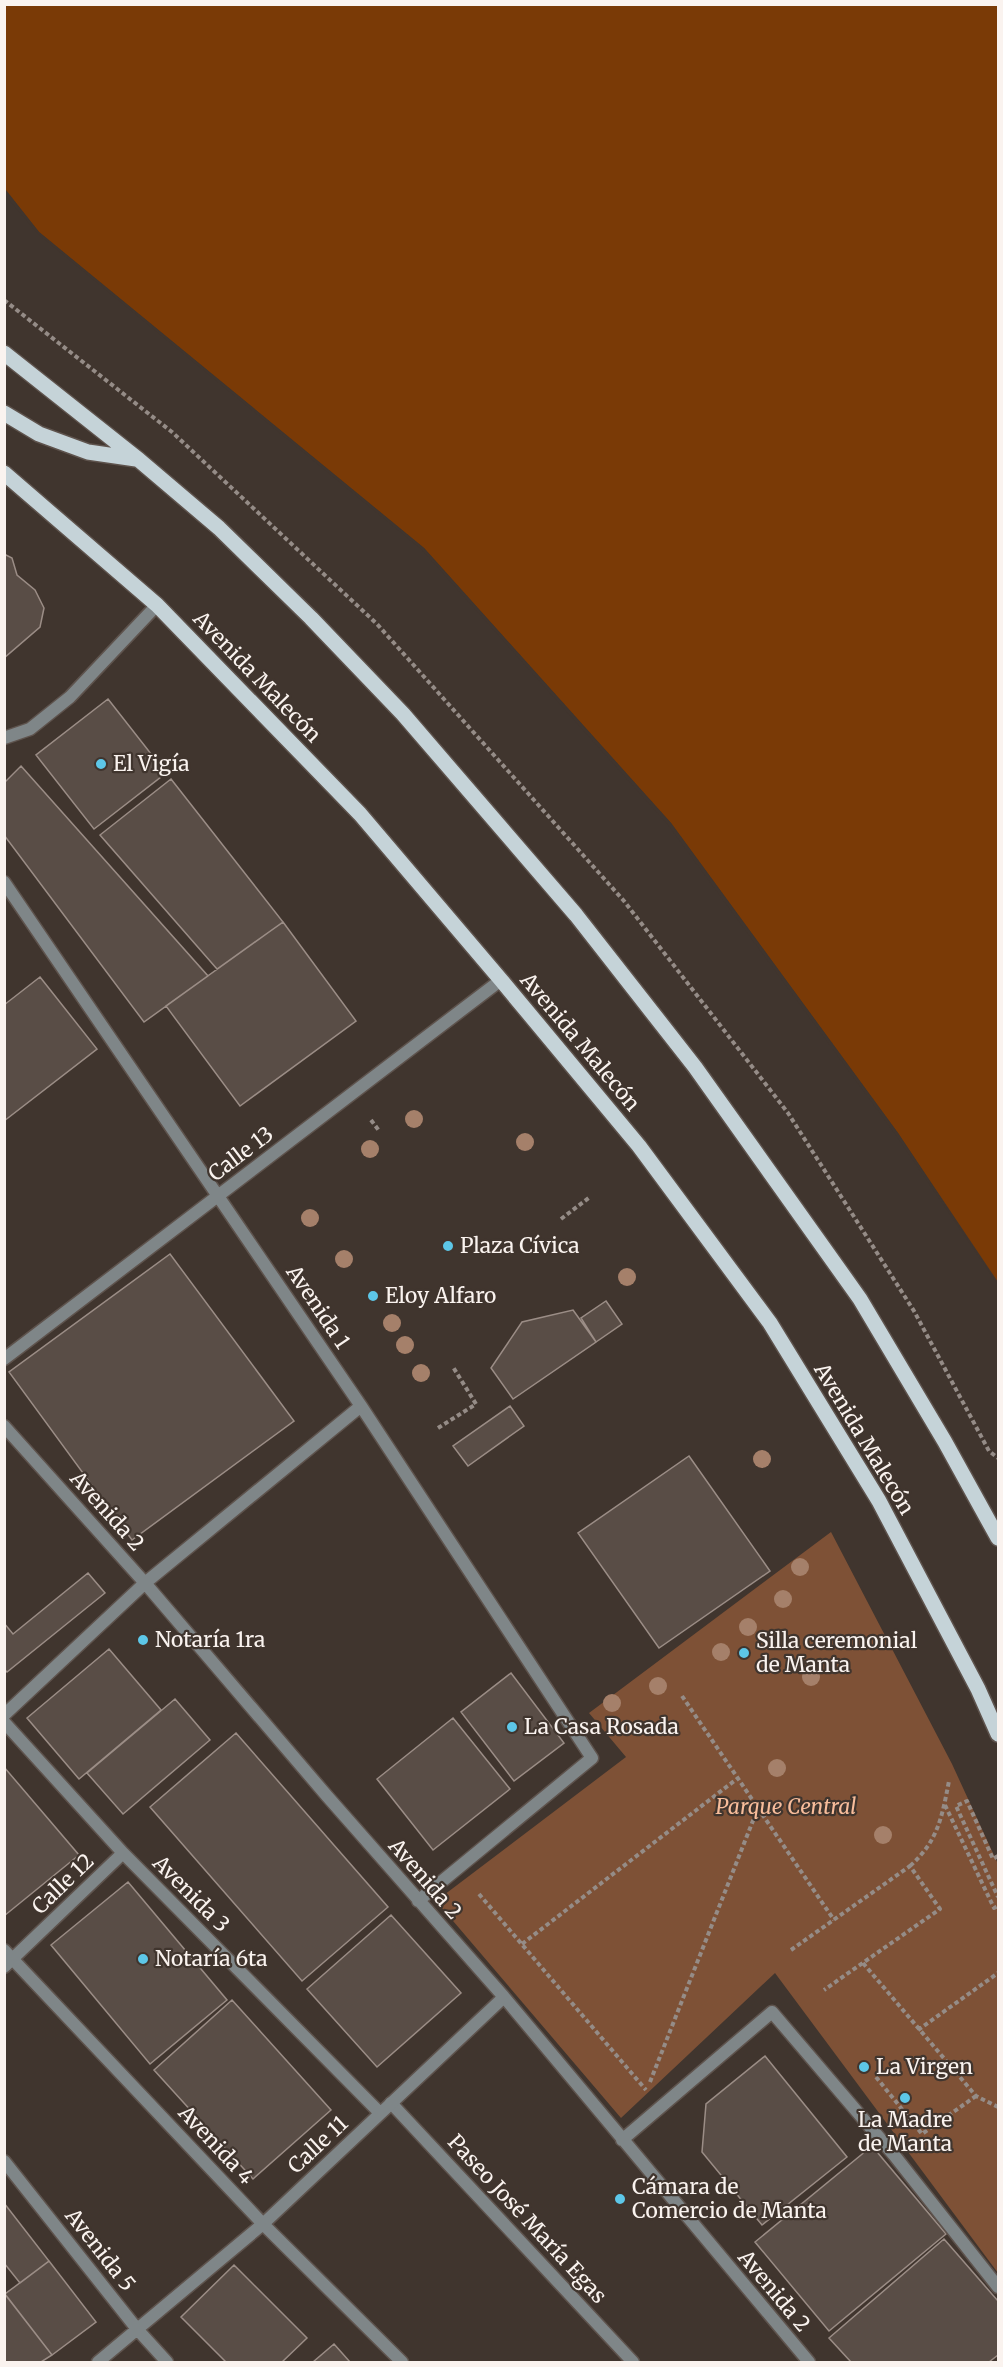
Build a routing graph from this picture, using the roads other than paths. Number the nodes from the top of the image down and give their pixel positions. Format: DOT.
graph roads {
  1 [pos="4,353"];
  2 [pos="4,414"];
  3 [pos="139,460"];
  4 [pos="4,473"];
  5 [pos="157,605"];
  6 [pos="4,738"];
  7 [pos="4,882"];
  8 [pos="501,980"];
  9 [pos="219,1196"];
  10 [pos="4,1359"];
  11 [pos="361,1406"];
  12 [pos="4,1426"];
  13 [pos="999,1538"];
  14 [pos="145,1583"];
  15 [pos="4,1715"];
  16 [pos="4,1722"];
  17 [pos="999,1734"];
  18 [pos="123,1852"];
  19 [pos="418,1901"];
  20 [pos="4,1950"];
  21 [pos="9,1964"];
  22 [pos="504,1997"];
  23 [pos="391,2103"];
  24 [pos="380,2113"];
  25 [pos="622,2140"];
  26 [pos="4,2160"];
  27 [pos="263,2224"];
  28 [pos="999,2286"];
  29 [pos="137,2329"];
  30 [pos="98,2362"];
  31 [pos="167,2362"];
  32 [pos="402,2362"];
  33 [pos="633,2362"];
  34 [pos="809,2362"];
  1 -- 3 [label="main road"];
  2 -- 3 [label="main road"];
  3 -- 13 [label="main road"];
  4 -- 5 [label="main road, Avenida Malecón"];
  5 -- 6 [label="street"];
  5 -- 8 [label="main road, Avenida Malecón"];
  7 -- 9 [label="street, Avenida 1"];
  8 -- 9 [label="street, Calle 13"];
  8 -- 17 [label="main road, Avenida Malecón"];
  9 -- 10 [label="street, Calle 13"];
  9 -- 11 [label="street, Avenida 1"];
  11 -- 14 [label="street"];
  11 -- 19 [label="street, Avenida 1"];
  12 -- 14 [label="street, Avenida 2"];
  14 -- 15 [label="street"];
  14 -- 19 [label="street, Avenida 2"];
  16 -- 18 [label="street, Avenida 3"];
  18 -- 21 [label="street, Calle 12"];
  18 -- 24 [label="street, Avenida 3"];
  19 -- 22 [label="street, Avenida 2"];
  20 -- 21 [label="street, Avenida 4"];
  21 -- 27 [label="street, Avenida 4"];
  22 -- 23 [label="street, Calle 11"];
  22 -- 25 [label="street, Avenida 2"];
  23 -- 24 [label="street, Calle 11"];
  23 -- 33 [label="street, Paseo José María Egas"];
  24 -- 27 [label="street, Calle 11"];
  25 -- 28 [label="street"];
  25 -- 34 [label="street, Avenida 2"];
  26 -- 29 [label="street, Avenida 5"];
  27 -- 29 [label="street, Calle 11"];
  27 -- 32 [label="street, Avenida 4"];
  29 -- 30 [label="street, Calle 11"];
  29 -- 31 [label="street, Avenida 5"];
}
